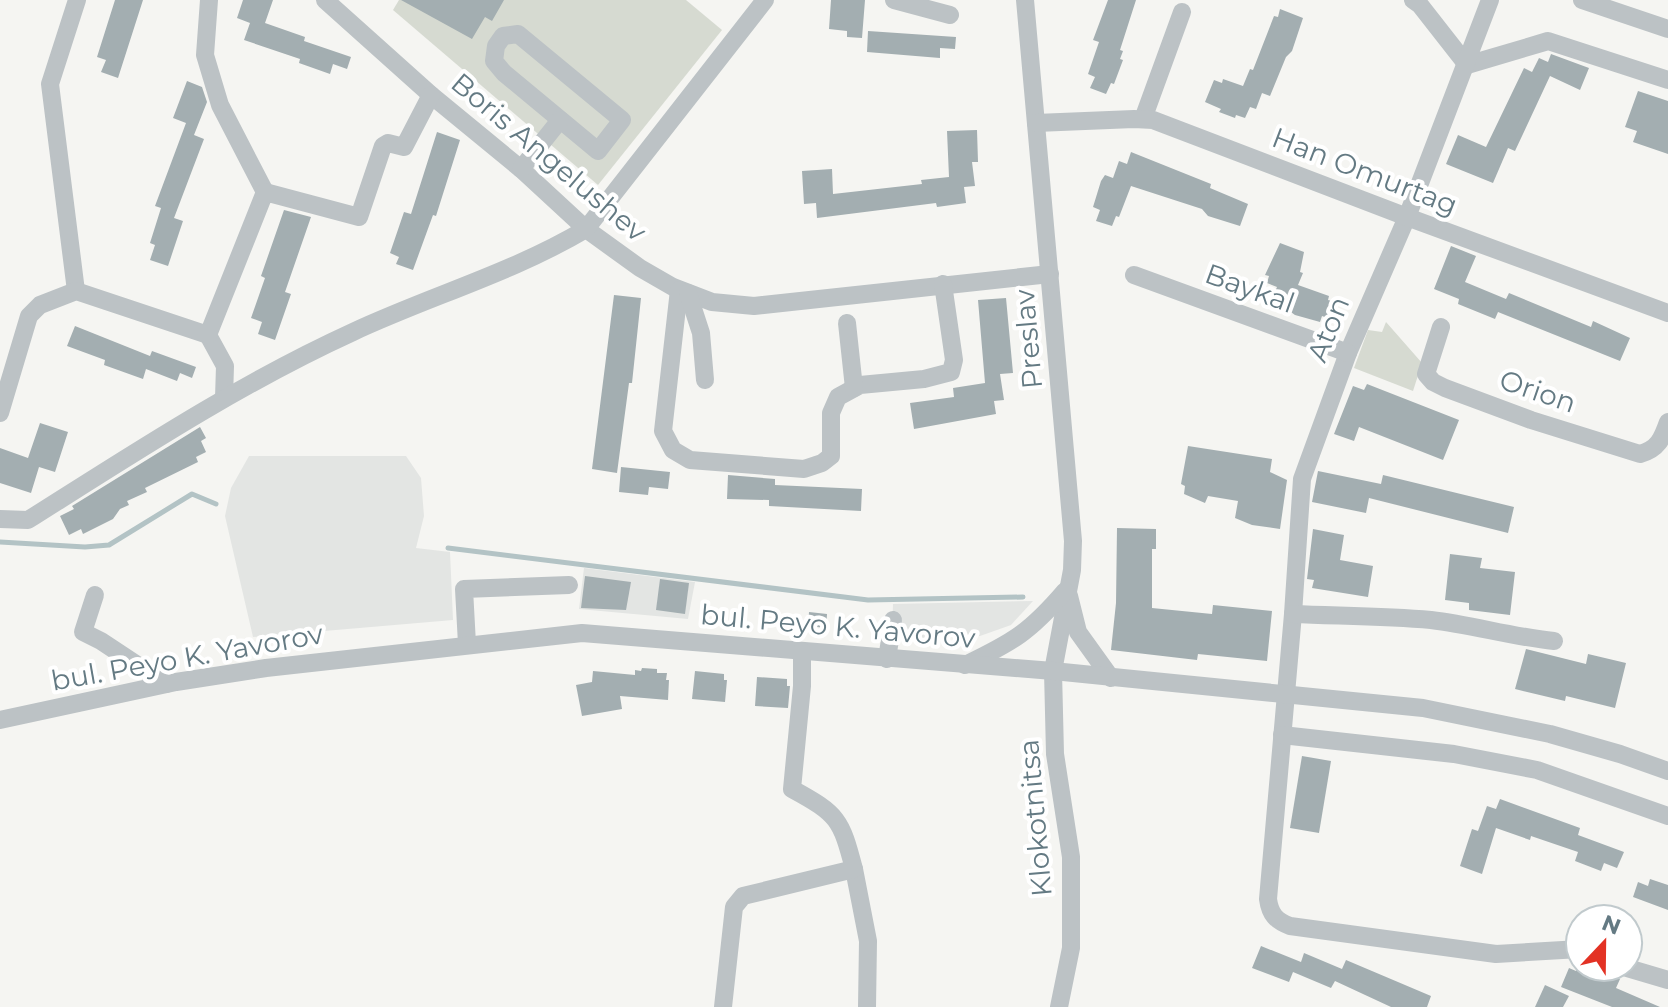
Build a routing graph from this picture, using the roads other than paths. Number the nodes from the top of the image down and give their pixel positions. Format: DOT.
graph roads {
  1 [pos="77,0"];
  2 [pos="209,0"];
  3 [pos="325,0"];
  4 [pos="765,0"];
  5 [pos="894,0"];
  6 [pos="1025,0"];
  7 [pos="1413,0"];
  8 [pos="1490,0"];
  9 [pos="1582,0"];
  10 [pos="1182,12"];
  11 [pos="950,15"];
  12 [pos="1668,29"];
  13 [pos="1467,65"];
  14 [pos="1668,80"];
  15 [pos="431,95"];
  16 [pos="1143,119"];
  17 [pos="560,120"];
  18 [pos="1036,123"];
  19 [pos="521,169"];
  20 [pos="265,192"];
  21 [pos="1407,217"];
  22 [pos="586,229"];
  23 [pos="1050,274"];
  24 [pos="1134,275"];
  25 [pos="943,284"];
  26 [pos="76,291"];
  27 [pos="683,291"];
  28 [pos="1668,313"];
  29 [pos="847,323"];
  30 [pos="1441,327"];
  31 [pos="208,335"];
  32 [pos="1348,353"];
  33 [pos="705,380"];
  34 [pos="854,388"];
  35 [pos="224,398"];
  36 [pos="0,413"];
  37 [pos="1668,422"];
  38 [pos="0,519"];
  39 [pos="569,585"];
  40 [pos="1067,589"];
  41 [pos="95,595"];
  42 [pos="1293,614"];
  43 [pos="893,620"];
  44 [pos="1554,641"];
  45 [pos="467,644"];
  46 [pos="802,651"];
  47 [pos="887,659"];
  48 [pos="963,665"];
  49 [pos="1053,671"];
  50 [pos="1111,678"];
  51 [pos="166,684"];
  52 [pos="1286,695"];
  53 [pos="0,720"];
  54 [pos="1282,735"];
  55 [pos="1668,771"];
  56 [pos="1668,816"];
  57 [pos="854,869"];
  58 [pos="1564,950"];
  59 [pos="1644,973"];
  60 [pos="1668,980"];
  61 [pos="723,1007"];
  62 [pos="867,1007"];
  63 [pos="1059,1007"];
  1 -- 26 [label="street"];
  2 -- 20 [label="street"];
  3 -- 15 [label="street, Boris Angelushev"];
  4 -- 22 [label="street"];
  5 -- 11 [label="street"];
  6 -- 18 [label="street, Preslav"];
  7 -- 13 [label="street"];
  8 -- 13 [label="street, Aton"];
  9 -- 12 [label="street"];
  10 -- 16 [label="street"];
  13 -- 14 [label="street"];
  13 -- 21 [label="street, Aton"];
  15 -- 19 [label="street, Boris Angelushev"];
  15 -- 20 [label="street"];
  16 -- 18 [label="street, Han Omurtag"];
  16 -- 21 [label="street, Han Omurtag"];
  17 -- 17 [label="street"];
  17 -- 19 [label="street"];
  18 -- 23 [label="street, Preslav"];
  19 -- 22 [label="street, Boris Angelushev"];
  20 -- 31 [label="street"];
  21 -- 28 [label="street, Han Omurtag"];
  21 -- 32 [label="street, Aton"];
  22 -- 27 [label="street, Boris Angelushev"];
  22 -- 35 [label="street"];
  23 -- 25 [label="street, Boris Angelushev"];
  23 -- 40 [label="street, Preslav"];
  24 -- 32 [label="street, Baykal"];
  25 -- 27 [label="street, Boris Angelushev"];
  25 -- 34 [label="street"];
  26 -- 31 [label="street"];
  26 -- 36 [label="street"];
  27 -- 33 [label="street"];
  27 -- 34 [label="street"];
  29 -- 34 [label="street"];
  30 -- 37 [label="street, Orion"];
  31 -- 35 [label="street"];
  32 -- 42 [label="street, Aton"];
  35 -- 38 [label="street"];
  39 -- 45 [label="street"];
  40 -- 48 [label="street"];
  40 -- 49 [label="street, Preslav"];
  40 -- 50 [label="street"];
  41 -- 51 [label="street"];
  42 -- 44 [label="street"];
  42 -- 52 [label="street, Aton"];
  43 -- 47 [label="street"];
  45 -- 46 [label="street, bul. Peyo K. Yavorov"];
  45 -- 51 [label="street, bul. Peyo K. Yavorov"];
  46 -- 47 [label="street, bul. Peyo K. Yavorov"];
  46 -- 57 [label="street"];
  47 -- 48 [label="street, bul. Peyo K. Yavorov"];
  48 -- 49 [label="street, bul. Peyo K. Yavorov"];
  49 -- 50 [label="street, bul. Peyo K. Yavorov"];
  49 -- 63 [label="street, Klokotnitsa"];
  50 -- 52 [label="street, bul. Peyo K. Yavorov"];
  51 -- 53 [label="street, bul. Peyo K. Yavorov"];
  52 -- 54 [label="street, Aton"];
  52 -- 55 [label="street, bul. Peyo K. Yavorov"];
  54 -- 56 [label="street"];
  54 -- 58 [label="street, Aton"];
  57 -- 61 [label="street"];
  57 -- 62 [label="street"];
  59 -- 60 [label="street"];
}
